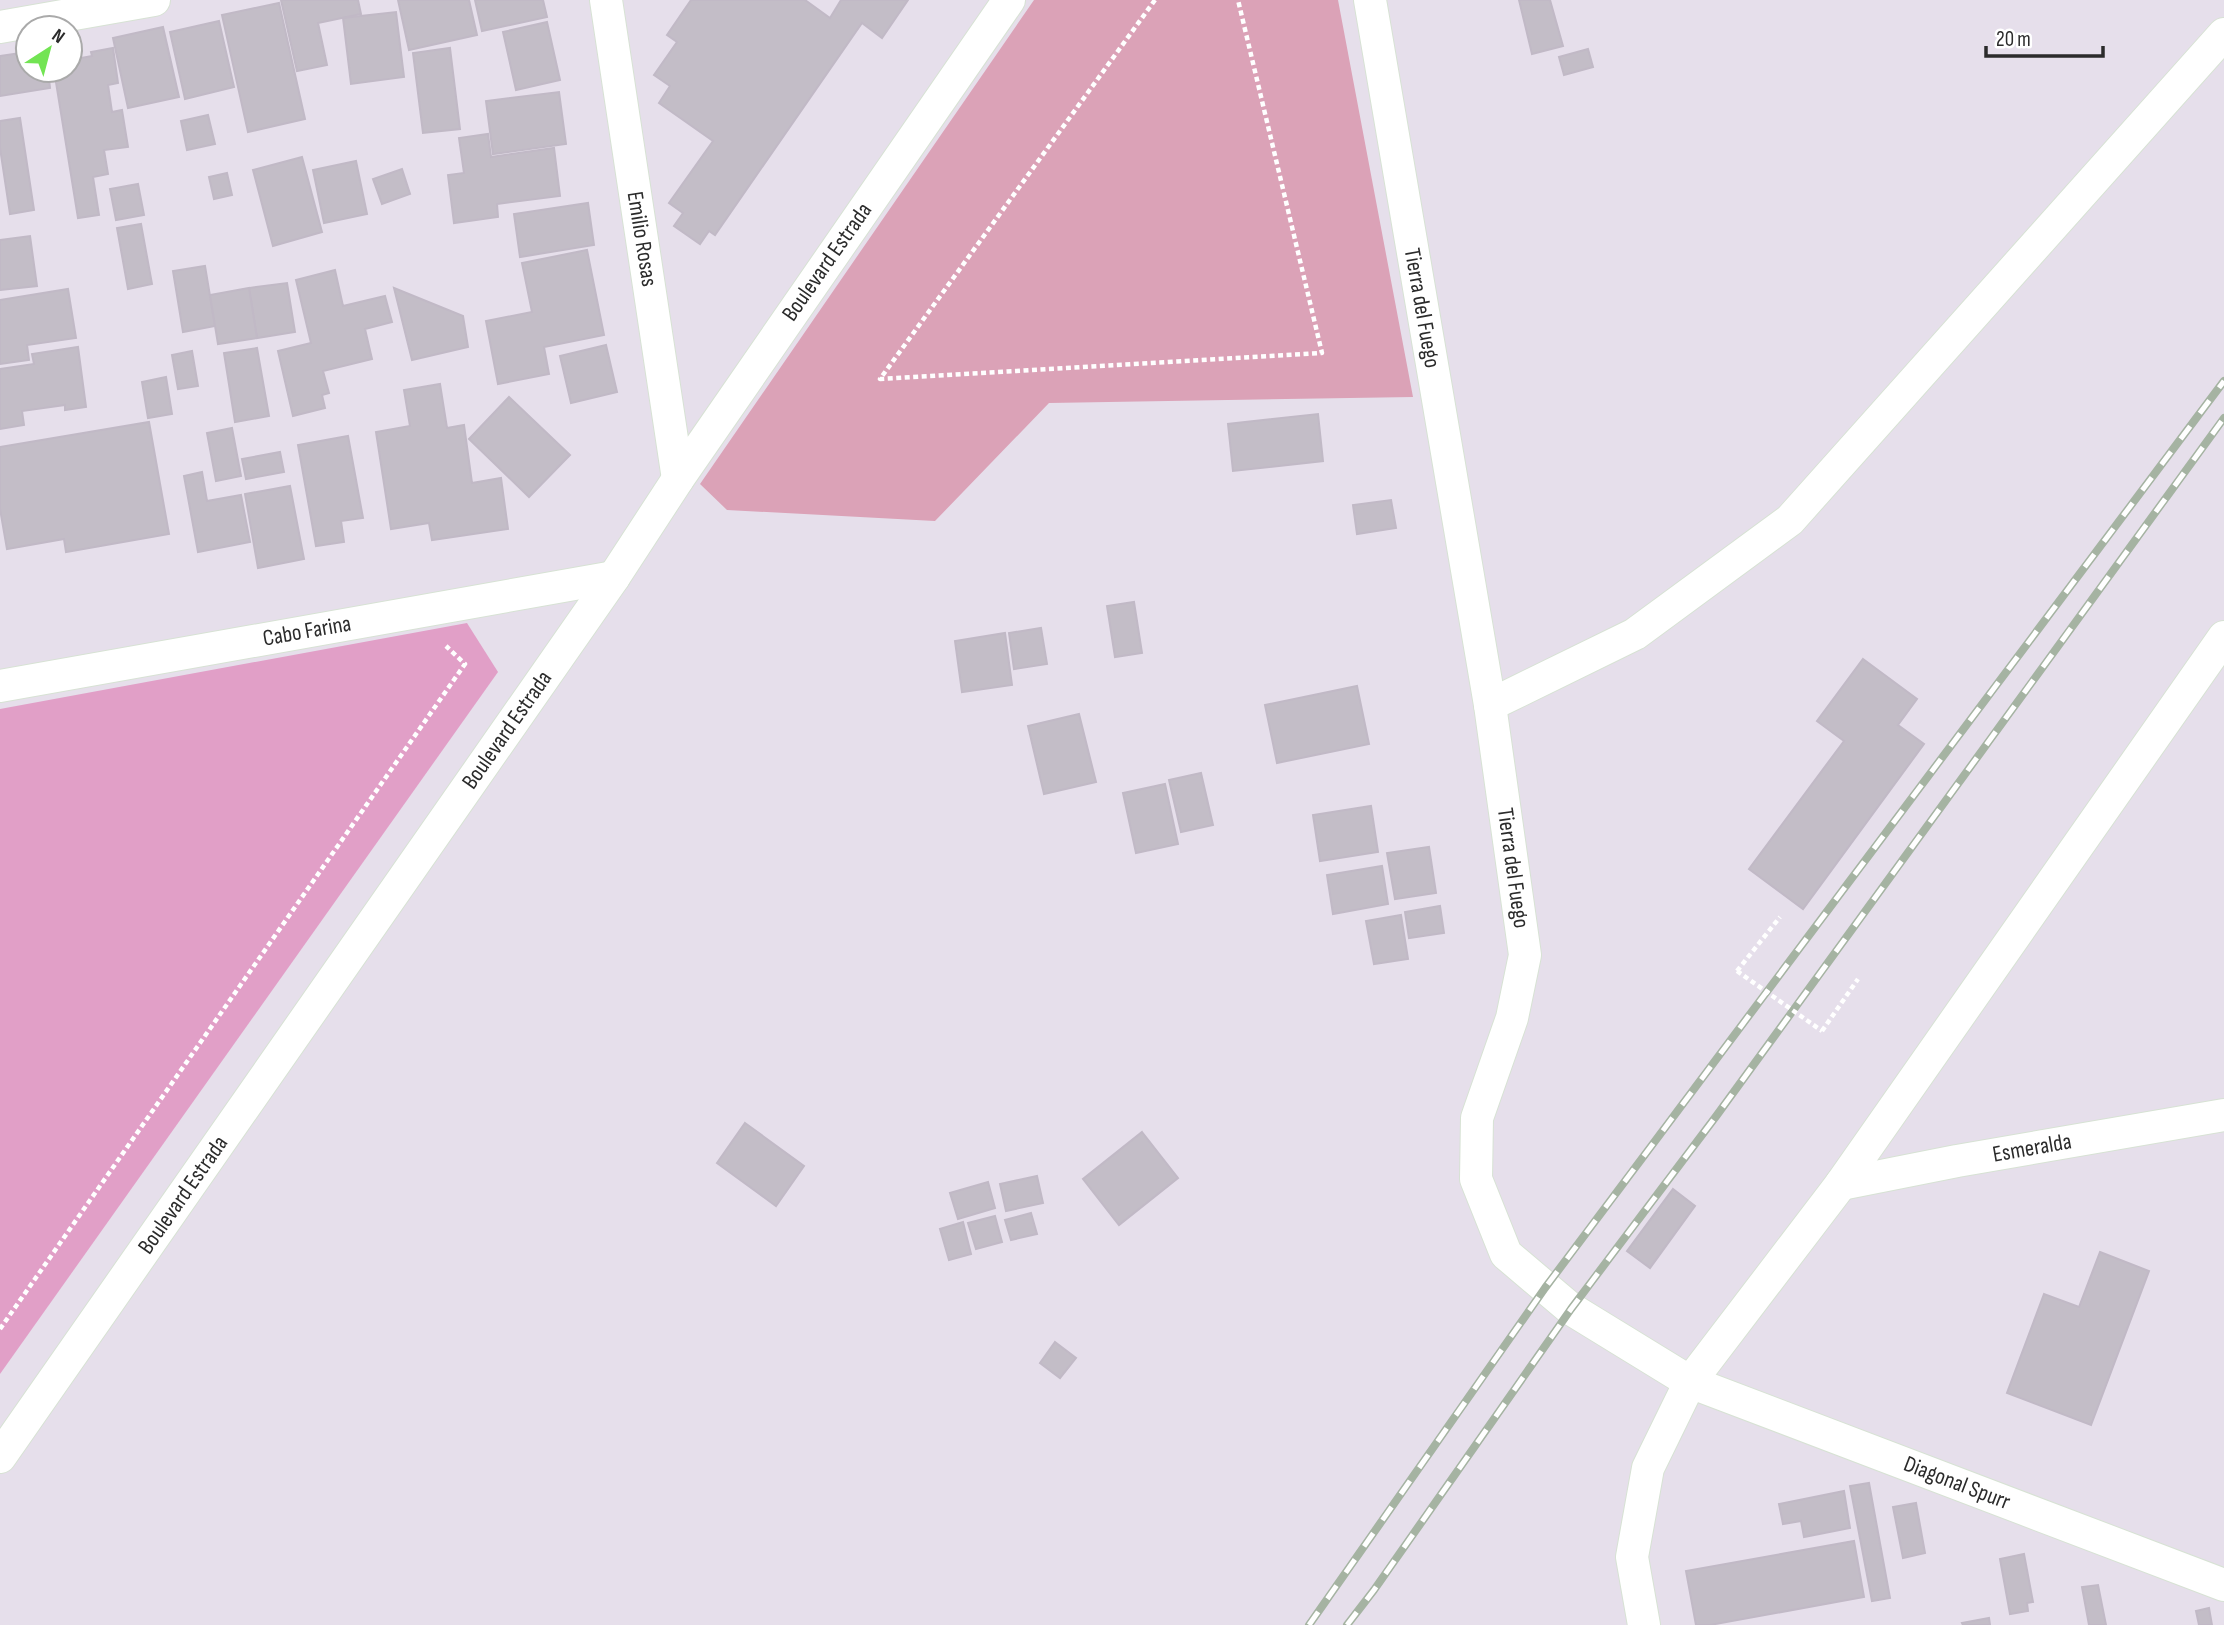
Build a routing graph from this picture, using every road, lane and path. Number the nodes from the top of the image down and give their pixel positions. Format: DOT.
graph roads {
  1 [pos="154,0"];
  2 [pos="606,0"];
  3 [pos="1009,0"];
  4 [pos="1155,0"];
  5 [pos="1238,0"];
  6 [pos="1370,0"];
  7 [pos="0,27"];
  8 [pos="2224,34"];
  9 [pos="678,479"];
  10 [pos="614,577"];
  11 [pos="2224,637"];
  12 [pos="434,648"];
  13 [pos="0,686"];
  14 [pos="1490,705"];
  15 [pos="1780,917"];
  16 [pos="1858,979"];
  17 [pos="2224,1115"];
  18 [pos="1841,1184"];
  19 [pos="0,1329"];
  20 [pos="1689,1382"];
  21 [pos="0,1457"];
  22 [pos="2224,1585"];
  23 [pos="1644,1625"];
  1 -- 7 [label="street"];
  2 -- 9 [label="street, Emilio Rosas"];
  3 -- 9 [label="street, Boulevard Estrada"];
  4 -- 5 [label="path"];
  6 -- 14 [label="street, Tierra del Fuego"];
  8 -- 14 [label="street"];
  9 -- 10 [label="street, Boulevard Estrada"];
  10 -- 13 [label="street, Cabo Farina"];
  10 -- 21 [label="street, Boulevard Estrada"];
  11 -- 18 [label="street"];
  12 -- 19 [label="path"];
  14 -- 20 [label="street, Tierra del Fuego"];
  15 -- 16 [label="path, bridge"];
  17 -- 18 [label="street, Esmeralda"];
  18 -- 20 [label="street"];
  20 -- 22 [label="street, Diagonal Spurr"];
  20 -- 23 [label="street"];
}
